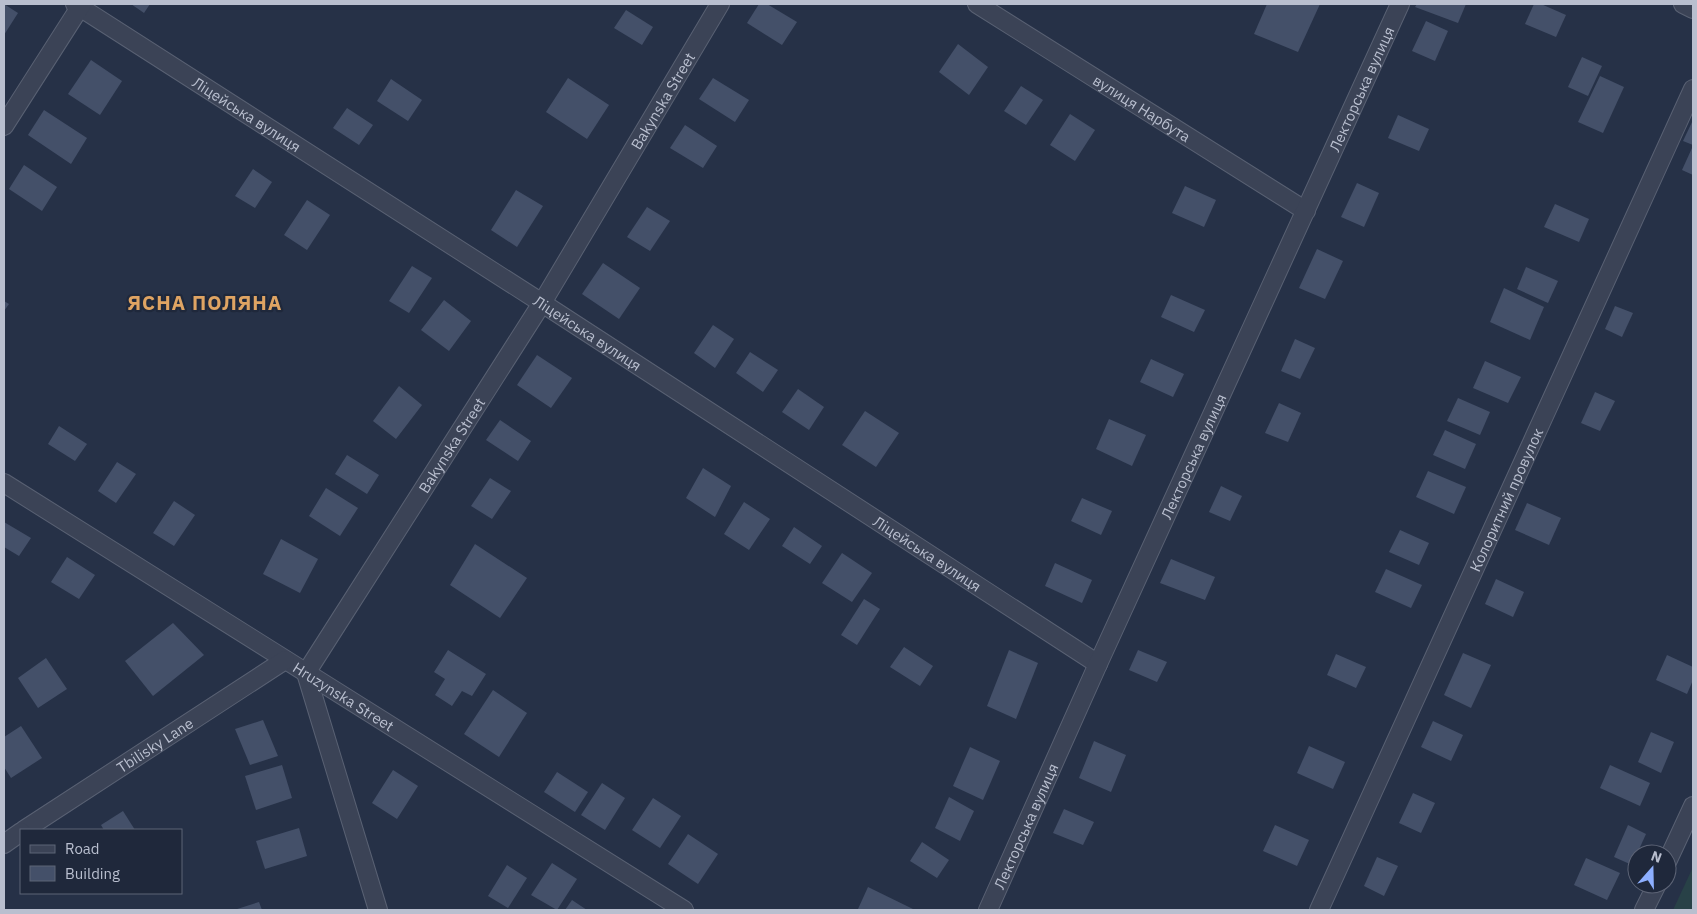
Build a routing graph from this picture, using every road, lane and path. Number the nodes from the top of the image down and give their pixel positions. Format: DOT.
graph roads {
  1 [pos="720,4"];
  2 [pos="977,4"];
  3 [pos="1400,4"];
  4 [pos="1683,4"];
  5 [pos="79,5"];
  6 [pos="1693,8"];
  7 [pos="1693,89"];
  8 [pos="4,126"];
  9 [pos="1306,211"];
  10 [pos="542,303"];
  11 [pos="4,483"];
  12 [pos="285,660"];
  13 [pos="1098,664"];
  14 [pos="306,673"];
  15 [pos="1693,806"];
  16 [pos="26,829"];
  17 [pos="20,833"];
  18 [pos="4,844"];
  19 [pos="1675,844"];
  20 [pos="1652,894"];
  21 [pos="378,910"];
  22 [pos="684,910"];
  23 [pos="988,910"];
  24 [pos="1319,910"];
  25 [pos="1644,910"];
  1 -- 10 [label="street, Bakynska Street"];
  2 -- 9 [label="street, вулиця Нарбута"];
  3 -- 9 [label="street, Лекторська вулиця"];
  4 -- 6 [label="street"];
  5 -- 8 [label="street"];
  5 -- 10 [label="street, Ліцейська вулиця"];
  7 -- 24 [label="street, Колоритний провулок"];
  9 -- 13 [label="street, Лекторська вулиця"];
  10 -- 13 [label="street, Ліцейська вулиця"];
  10 -- 14 [label="street, Bakynska Street"];
  11 -- 12 [label="street, Hruzynska Street"];
  12 -- 14 [label="street, Hruzynska Street"];
  12 -- 16 [label="street, Tbilisky Lane"];
  13 -- 23 [label="street, Лекторська вулиця"];
  14 -- 21 [label="street"];
  14 -- 22 [label="street, Hruzynska Street"];
  15 -- 19 [label="street"];
  17 -- 18 [label="street, Tbilisky Lane"];
  20 -- 25 [label="street"];
}
